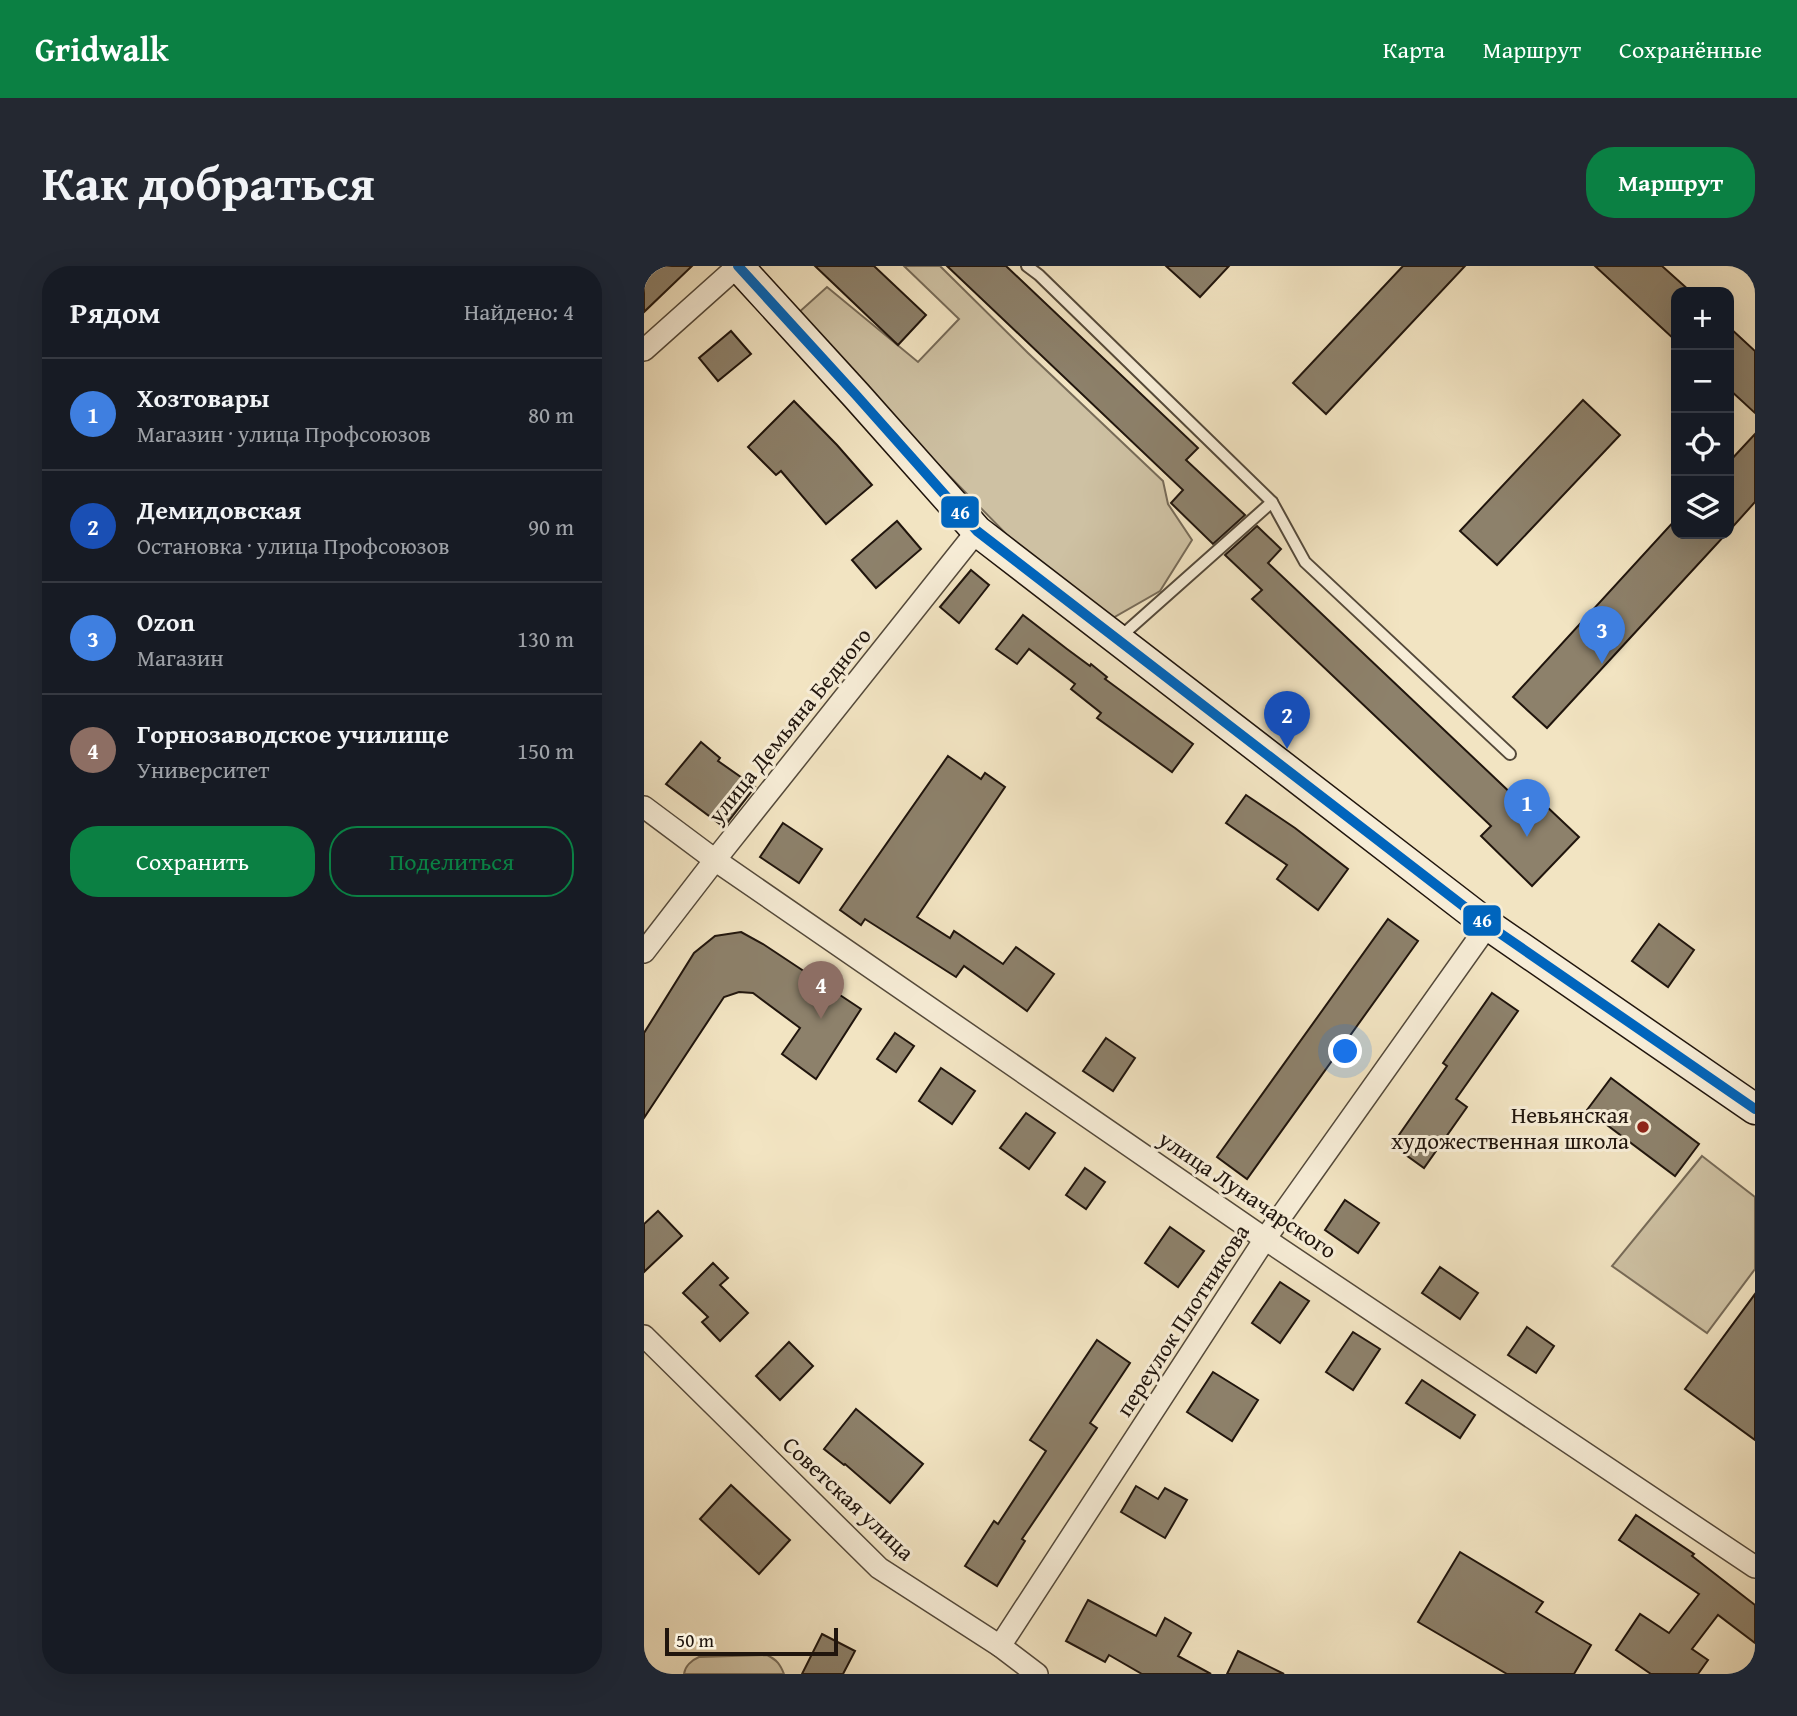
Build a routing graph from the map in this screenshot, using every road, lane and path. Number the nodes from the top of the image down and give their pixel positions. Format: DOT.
graph roads {
  1 [pos="738,266"];
  2 [pos="1027,266"];
  3 [pos="644,350"];
  4 [pos="1272,502"];
  5 [pos="977,531"];
  6 [pos="1116,640"];
  7 [pos="1510,754"];
  8 [pos="644,807"];
  9 [pos="715,860"];
  10 [pos="1488,925"];
  11 [pos="644,952"];
  12 [pos="1755,1109"];
  13 [pos="1265,1239"];
  14 [pos="644,1336"];
  15 [pos="1755,1567"];
  16 [pos="1000,1646"];
  17 [pos="1037,1674"];
  1 -- 3 [label="street"];
  1 -- 5 [label="street"];
  2 -- 4 [label="lane"];
  4 -- 6 [label="lane"];
  4 -- 7 [label="lane"];
  5 -- 6 [label="street"];
  5 -- 9 [label="street, улица Демьяна Бедного"];
  6 -- 10 [label="street"];
  8 -- 9 [label="street, улица Луначарского"];
  9 -- 11 [label="street, улица Демьяна Бедного"];
  9 -- 13 [label="street, улица Луначарского"];
  10 -- 12 [label="street"];
  10 -- 13 [label="street, переулок Плотникова"];
  13 -- 15 [label="street, улица Луначарского"];
  13 -- 16 [label="street, переулок Плотникова"];
  14 -- 16 [label="street, Советская улица"];
  16 -- 17 [label="street, Советская улица"];
}
